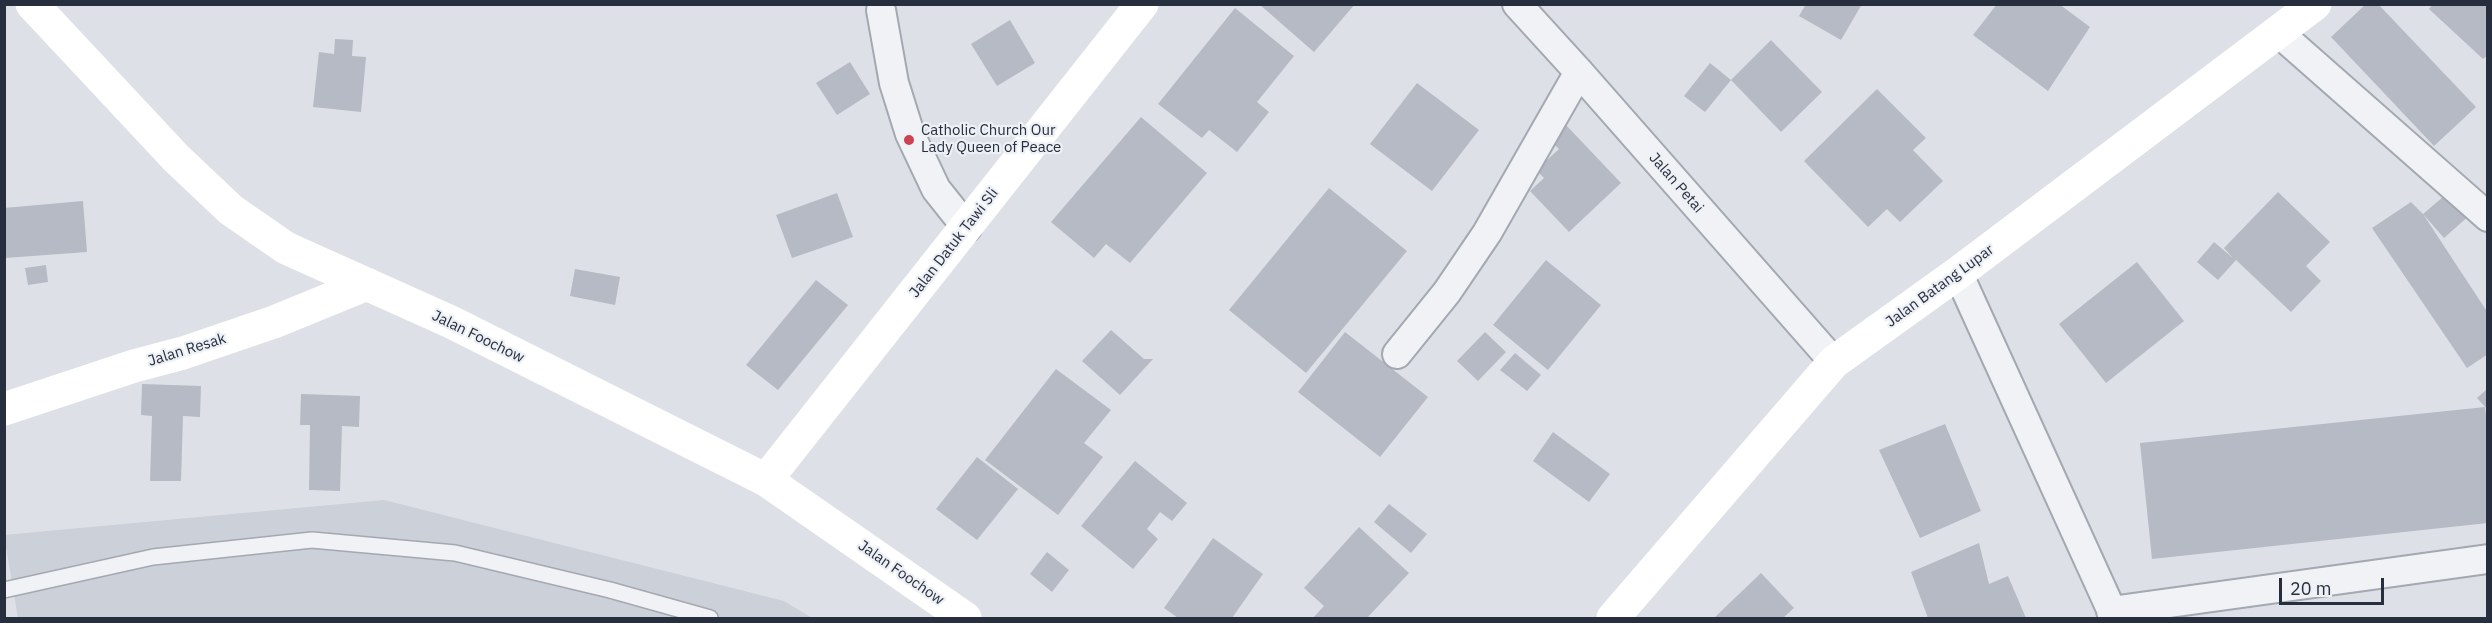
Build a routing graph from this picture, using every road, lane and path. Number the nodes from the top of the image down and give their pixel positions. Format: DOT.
graph roads {
  1 [pos="32,4"];
  2 [pos="1142,4"];
  3 [pos="1517,4"];
  4 [pos="2306,7"];
  5 [pos="881,10"];
  6 [pos="2279,33"];
  7 [pos="1579,72"];
  8 [pos="2487,217"];
  9 [pos="967,228"];
  10 [pos="1958,273"];
  11 [pos="367,284"];
  12 [pos="1397,354"];
  13 [pos="1834,362"];
  14 [pos="4,409"];
  15 [pos="766,480"];
  16 [pos="2487,559"];
  17 [pos="4,590"];
  18 [pos="2113,614"];
  19 [pos="710,618"];
  20 [pos="965,618"];
  21 [pos="1613,618"];
  1 -- 11 [label="street, Jalan Foochow"];
  2 -- 9 [label="street, Jalan Datuk Tawi Sli"];
  3 -- 7 [label="street, Jalan Petai"];
  4 -- 6 [label="street, Jalan Batang Lupar"];
  5 -- 9 [label="street"];
  6 -- 8 [label="street"];
  6 -- 10 [label="street, Jalan Batang Lupar"];
  7 -- 12 [label="street"];
  7 -- 13 [label="street, Jalan Petai"];
  9 -- 15 [label="street, Jalan Datuk Tawi Sli"];
  10 -- 13 [label="street, Jalan Batang Lupar"];
  10 -- 18 [label="street"];
  11 -- 14 [label="street, Jalan Resak"];
  11 -- 15 [label="street, Jalan Foochow"];
  13 -- 21 [label="street, Jalan Batang Lupar"];
  15 -- 20 [label="street, Jalan Foochow"];
  16 -- 18 [label="street"];
  17 -- 19 [label="lane"];
}
